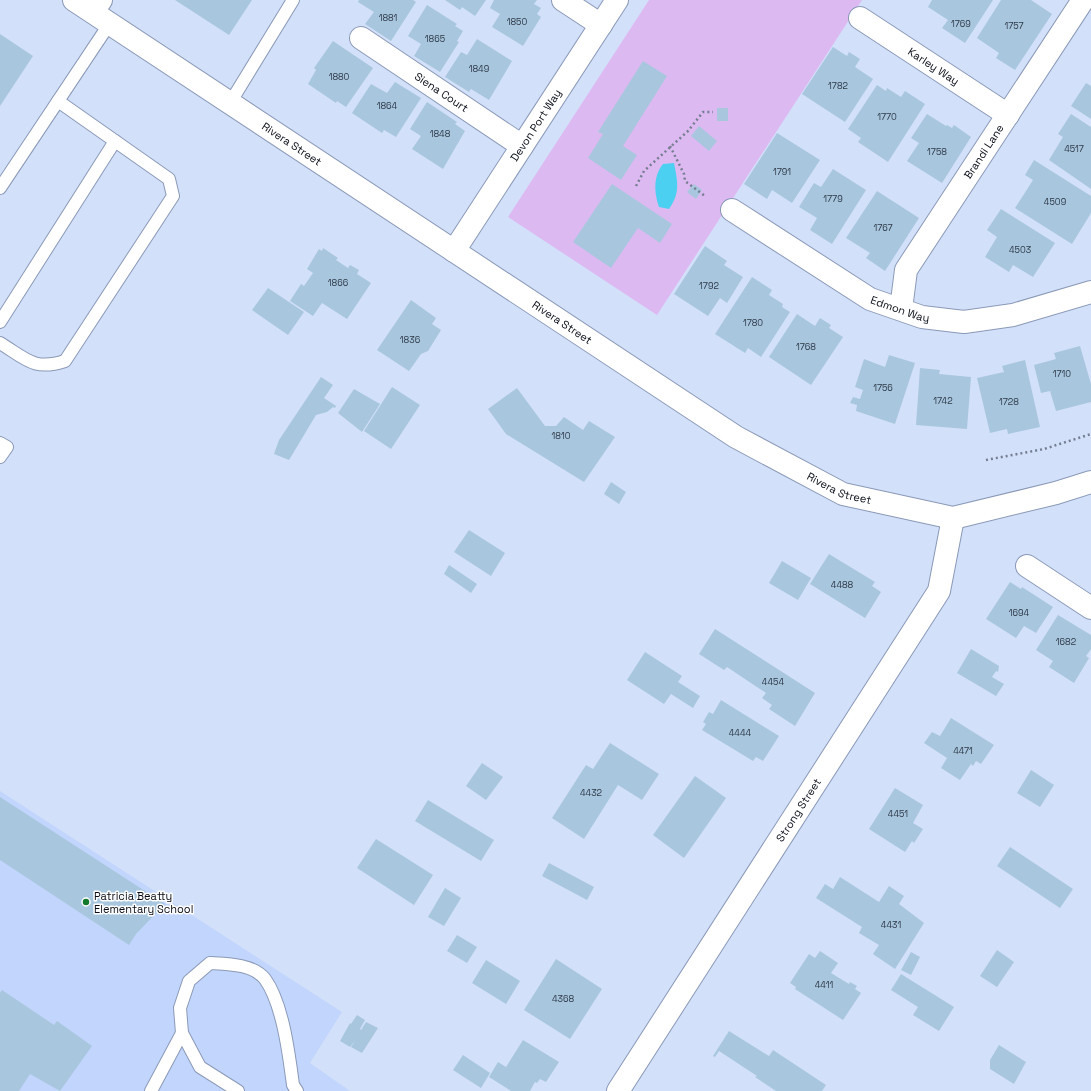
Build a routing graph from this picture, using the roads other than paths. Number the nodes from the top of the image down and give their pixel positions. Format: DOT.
graph roads {
  1 [pos="74,0"];
  2 [pos="293,0"];
  3 [pos="563,0"];
  4 [pos="617,0"];
  5 [pos="1083,0"];
  6 [pos="102,12"];
  7 [pos="860,18"];
  8 [pos="601,25"];
  9 [pos="361,38"];
  10 [pos="58,101"];
  11 [pos="230,103"];
  12 [pos="1008,116"];
  13 [pos="115,141"];
  14 [pos="522,146"];
  15 [pos="0,188"];
  16 [pos="732,210"];
  17 [pos="454,251"];
  18 [pos="1091,292"];
  19 [pos="901,309"];
  20 [pos="0,322"];
  21 [pos="0,344"];
  22 [pos="0,443"];
  23 [pos="0,457"];
  24 [pos="1091,482"];
  25 [pos="953,518"];
  26 [pos="1027,566"];
  27 [pos="1091,608"];
  28 [pos="182,1033"];
  29 [pos="151,1091"];
  30 [pos="238,1091"];
  31 [pos="297,1091"];
  32 [pos="618,1091"];
  1 -- 6 [label="street, Rivera Street"];
  2 -- 11 [label="lane"];
  3 -- 8 [label="street"];
  4 -- 8 [label="street, Devon Port Way"];
  5 -- 12 [label="street, Brandi Lane"];
  6 -- 10 [label="lane"];
  6 -- 11 [label="street, Rivera Street"];
  7 -- 12 [label="street, Karley Way"];
  8 -- 14 [label="street, Devon Port Way"];
  9 -- 14 [label="street, Siena Court"];
  10 -- 13 [label="lane"];
  10 -- 15 [label="lane"];
  11 -- 17 [label="street, Rivera Street"];
  12 -- 19 [label="street, Brandi Lane"];
  13 -- 20 [label="lane"];
  13 -- 21 [label="lane"];
  14 -- 17 [label="street, Devon Port Way"];
  16 -- 19 [label="street, Edmon Way"];
  17 -- 25 [label="street, Rivera Street"];
  18 -- 19 [label="street, Edmon Way"];
  22 -- 23 [label="lane"];
  24 -- 25 [label="street, Rivera Street"];
  25 -- 32 [label="street, Strong Street"];
  26 -- 27 [label="street"];
  28 -- 29 [label="lane"];
  28 -- 30 [label="lane"];
  28 -- 31 [label="lane"];
}
